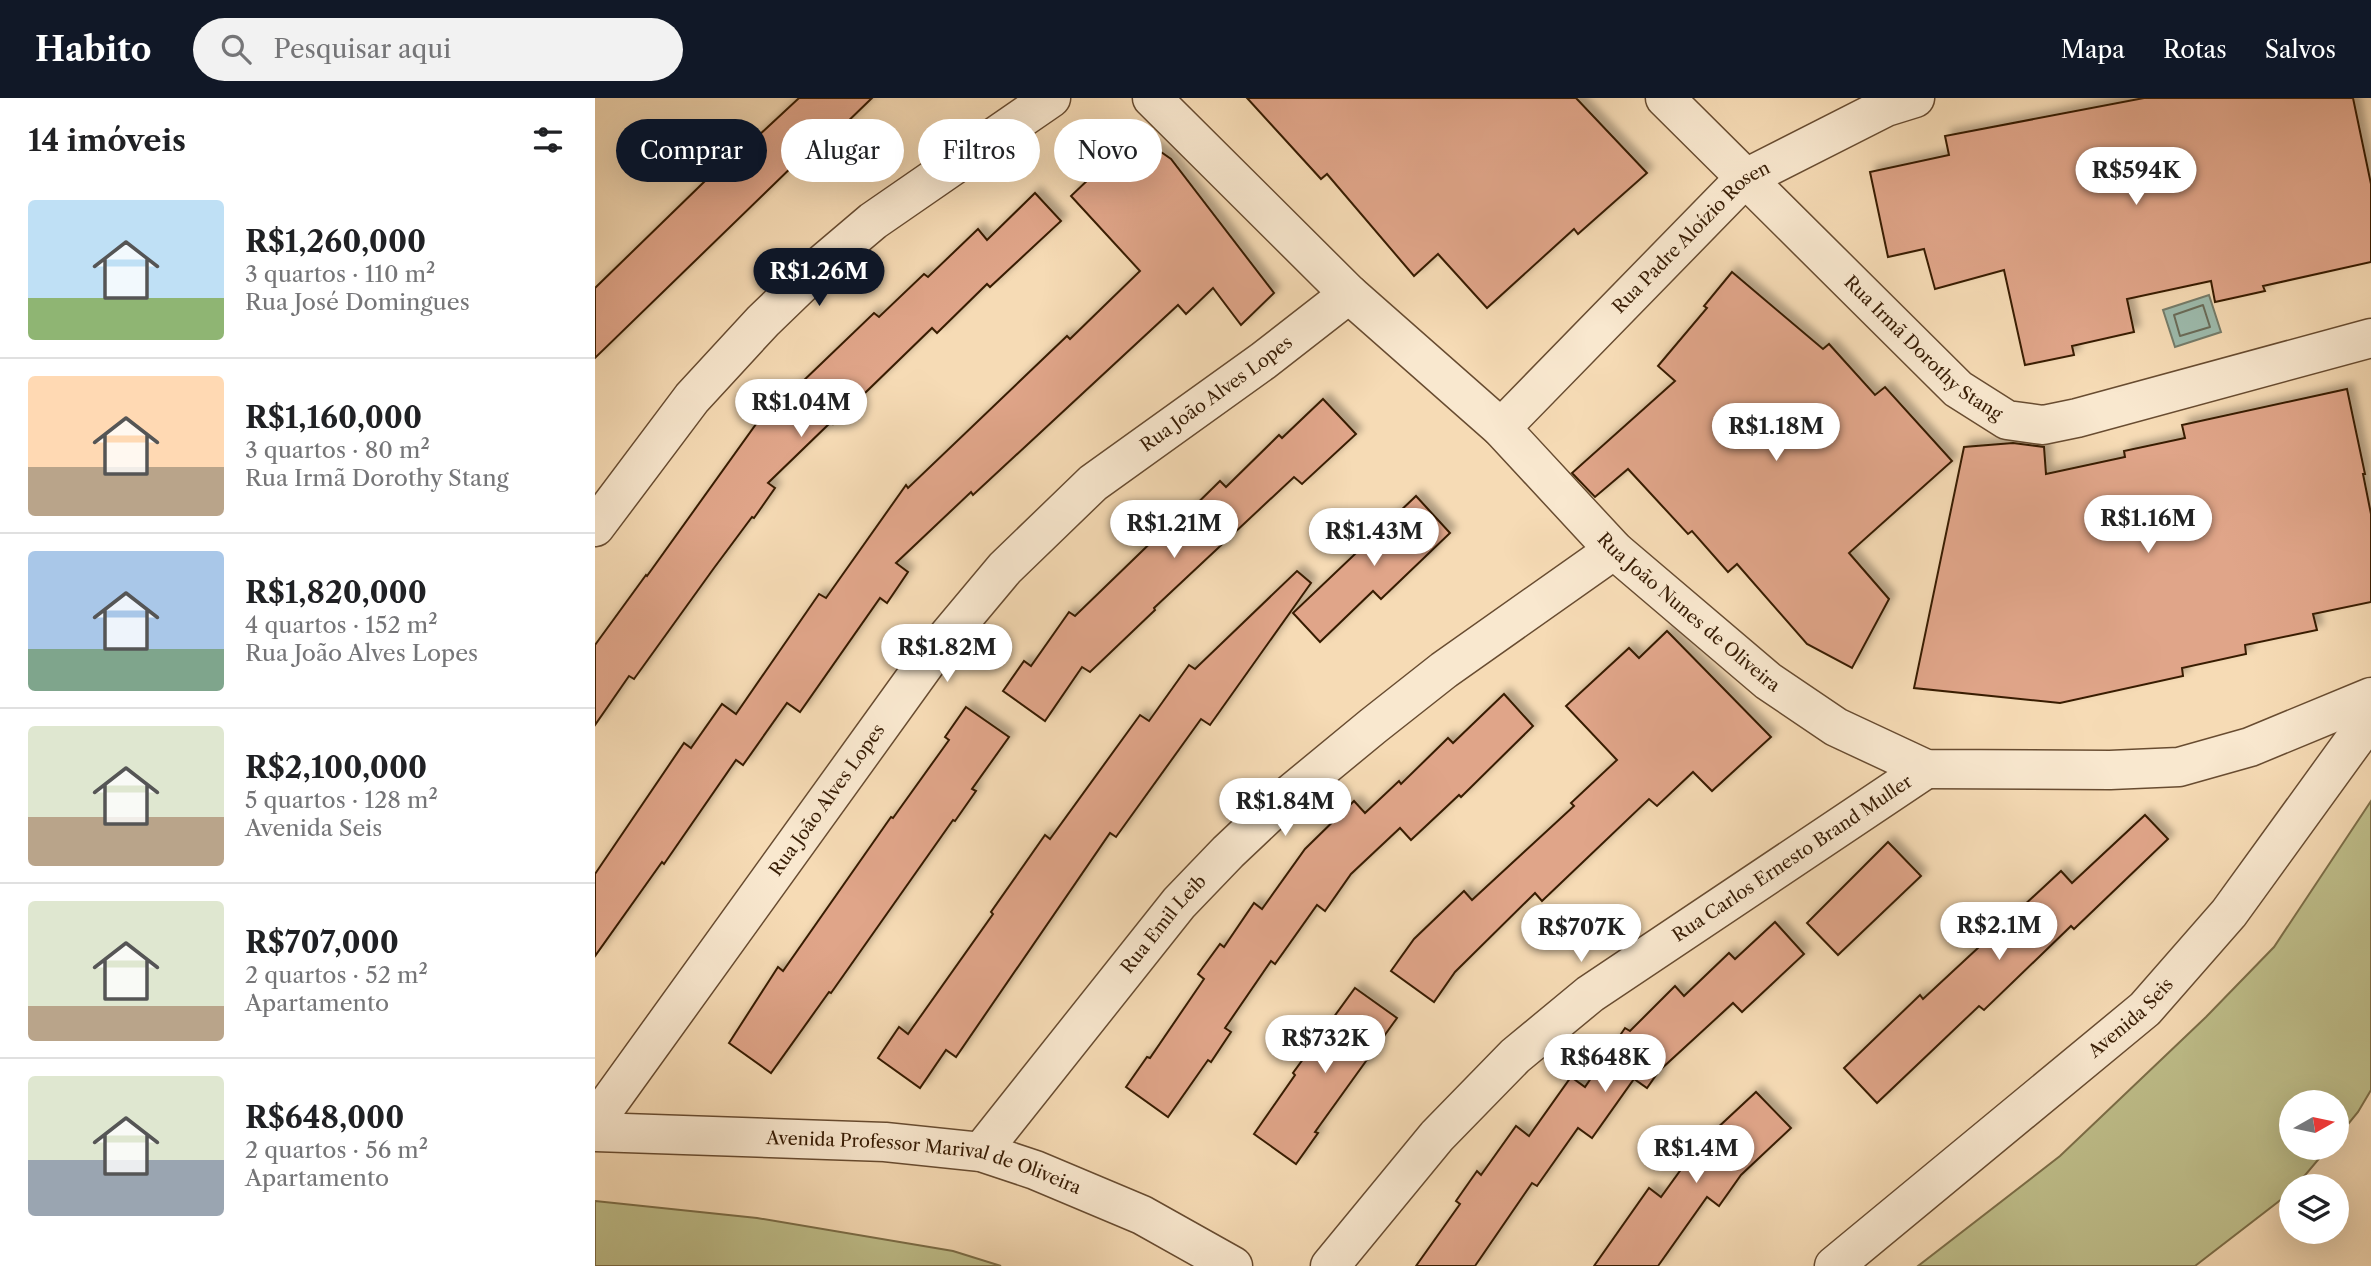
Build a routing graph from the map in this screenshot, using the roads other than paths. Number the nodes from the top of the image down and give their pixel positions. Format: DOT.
graph roads {
  1 [pos="1051,98"];
  2 [pos="1152,98"];
  3 [pos="1665,98"];
  4 [pos="1915,98"];
  5 [pos="1744,179"];
  6 [pos="1349,294"];
  7 [pos="2371,338"];
  8 [pos="1501,428"];
  9 [pos="595,527"];
  10 [pos="1614,550"];
  11 [pos="2371,696"];
  12 [pos="2371,717"];
  13 [pos="1926,769"];
  14 [pos="595,1122"];
  15 [pos="595,1132"];
  16 [pos="981,1152"];
  17 [pos="1233,1266"];
  18 [pos="1330,1266"];
  19 [pos="1834,1266"];
  1 -- 9 [label="street"];
  2 -- 6 [label="street, Rua João Nunes de Oliveira"];
  3 -- 5 [label="street, Rua Irmã Dorothy Stang"];
  4 -- 5 [label="street, Rua Padre Aloízio Rosen"];
  5 -- 7 [label="street, Rua Irmã Dorothy Stang"];
  5 -- 8 [label="street, Rua Padre Aloízio Rosen"];
  6 -- 8 [label="street, Rua João Nunes de Oliveira"];
  6 -- 14 [label="street, Rua João Alves Lopes"];
  8 -- 10 [label="street, Rua João Nunes de Oliveira"];
  10 -- 13 [label="street, Rua João Nunes de Oliveira"];
  10 -- 16 [label="street, Rua Emil Leib"];
  11 -- 13 [label="street, Rua João Nunes de Oliveira"];
  12 -- 19 [label="street, Avenida Seis"];
  13 -- 18 [label="street, Rua Carlos Ernesto Brand Muller"];
  15 -- 16 [label="street, Avenida Professor Marival de Oliveira"];
  16 -- 17 [label="street, Avenida Professor Marival de Oliveira"];
}
